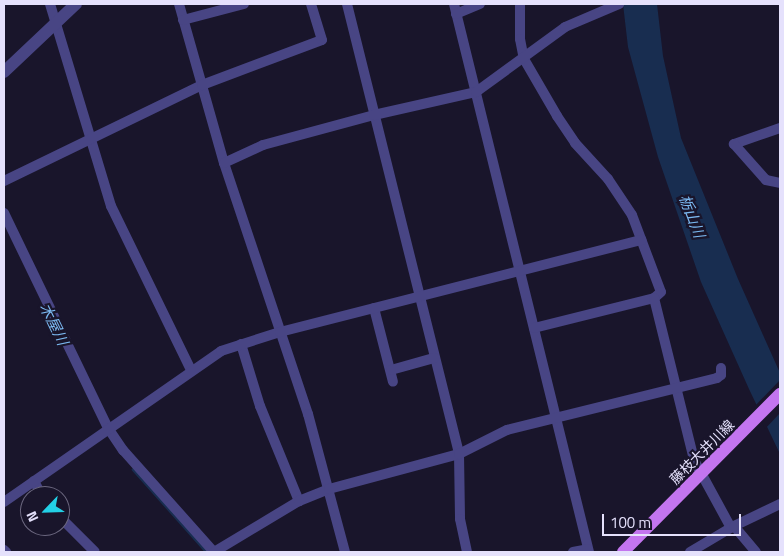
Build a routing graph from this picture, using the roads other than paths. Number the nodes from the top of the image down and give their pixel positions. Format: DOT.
graph roads {
  1 [pos="50,4"];
  2 [pos="76,4"];
  3 [pos="178,4"];
  4 [pos="244,4"];
  5 [pos="311,4"];
  6 [pos="347,4"];
  7 [pos="480,4"];
  8 [pos="520,4"];
  9 [pos="619,4"];
  10 [pos="455,9"];
  11 [pos="182,20"];
  12 [pos="56,23"];
  13 [pos="524,59"];
  14 [pos="4,72"];
  15 [pos="202,85"];
  16 [pos="476,92"];
  17 [pos="374,115"];
  18 [pos="780,128"];
  19 [pos="89,139"];
  20 [pos="224,163"];
  21 [pos="4,180"];
  22 [pos="780,183"];
  23 [pos="4,213"];
  24 [pos="641,240"];
  25 [pos="520,272"];
  26 [pos="419,296"];
  27 [pos="654,298"];
  28 [pos="374,308"];
  29 [pos="534,328"];
  30 [pos="280,332"];
  31 [pos="241,344"];
  32 [pos="434,358"];
  33 [pos="721,368"];
  34 [pos="191,370"];
  35 [pos="391,370"];
  36 [pos="393,382"];
  37 [pos="677,388"];
  38 [pos="780,394"];
  39 [pos="557,417"];
  40 [pos="108,428"];
  41 [pos="459,454"];
  42 [pos="702,473"];
  43 [pos="34,481"];
  44 [pos="37,486"];
  45 [pos="329,488"];
  46 [pos="299,500"];
  47 [pos="4,502"];
  48 [pos="780,504"];
  49 [pos="70,527"];
  50 [pos="733,527"];
  51 [pos="589,550"];
  52 [pos="95,552"];
  53 [pos="214,552"];
  54 [pos="345,552"];
  55 [pos="467,552"];
  56 [pos="573,552"];
  57 [pos="623,552"];
  58 [pos="690,552"];
  59 [pos="756,552"];
  1 -- 12 [label="street"];
  2 -- 12 [label="street"];
  3 -- 11 [label="street"];
  4 -- 11 [label="street"];
  5 -- 15 [label="street"];
  6 -- 17 [label="street"];
  7 -- 10 [label="street"];
  8 -- 13 [label="street"];
  9 -- 13 [label="street"];
  10 -- 16 [label="street"];
  11 -- 15 [label="street"];
  12 -- 14 [label="street"];
  12 -- 19 [label="street"];
  13 -- 16 [label="street"];
  13 -- 24 [label="street"];
  15 -- 19 [label="street"];
  15 -- 20 [label="street"];
  16 -- 17 [label="street"];
  16 -- 25 [label="street"];
  17 -- 20 [label="street"];
  17 -- 26 [label="street"];
  18 -- 22 [label="street"];
  19 -- 21 [label="street"];
  19 -- 34 [label="street"];
  20 -- 30 [label="street"];
  23 -- 40 [label="street"];
  24 -- 25 [label="street"];
  24 -- 27 [label="street"];
  25 -- 26 [label="street"];
  25 -- 29 [label="street"];
  26 -- 28 [label="street"];
  26 -- 32 [label="street"];
  27 -- 29 [label="street"];
  27 -- 37 [label="street"];
  28 -- 30 [label="street"];
  28 -- 35 [label="street"];
  29 -- 39 [label="street"];
  30 -- 31 [label="street"];
  30 -- 45 [label="street"];
  31 -- 34 [label="street"];
  31 -- 46 [label="street"];
  32 -- 35 [label="street"];
  32 -- 41 [label="street"];
  33 -- 37 [label="street"];
  34 -- 40 [label="street"];
  35 -- 36 [label="street"];
  37 -- 39 [label="street"];
  37 -- 42 [label="street"];
  38 -- 42 [label="main road, 藤枝大井川線"];
  39 -- 41 [label="street"];
  39 -- 51 [label="street"];
  40 -- 43 [label="street"];
  40 -- 53 [label="street"];
  41 -- 45 [label="street"];
  41 -- 55 [label="street"];
  42 -- 50 [label="street"];
  42 -- 57 [label="main road, 藤枝大井川線"];
  43 -- 44 [label="street"];
  43 -- 47 [label="street"];
  45 -- 46 [label="street"];
  45 -- 54 [label="street"];
  46 -- 53 [label="street"];
  48 -- 50 [label="street"];
  49 -- 52 [label="street"];
  50 -- 58 [label="street"];
  50 -- 59 [label="street"];
  51 -- 56 [label="street"];
}
